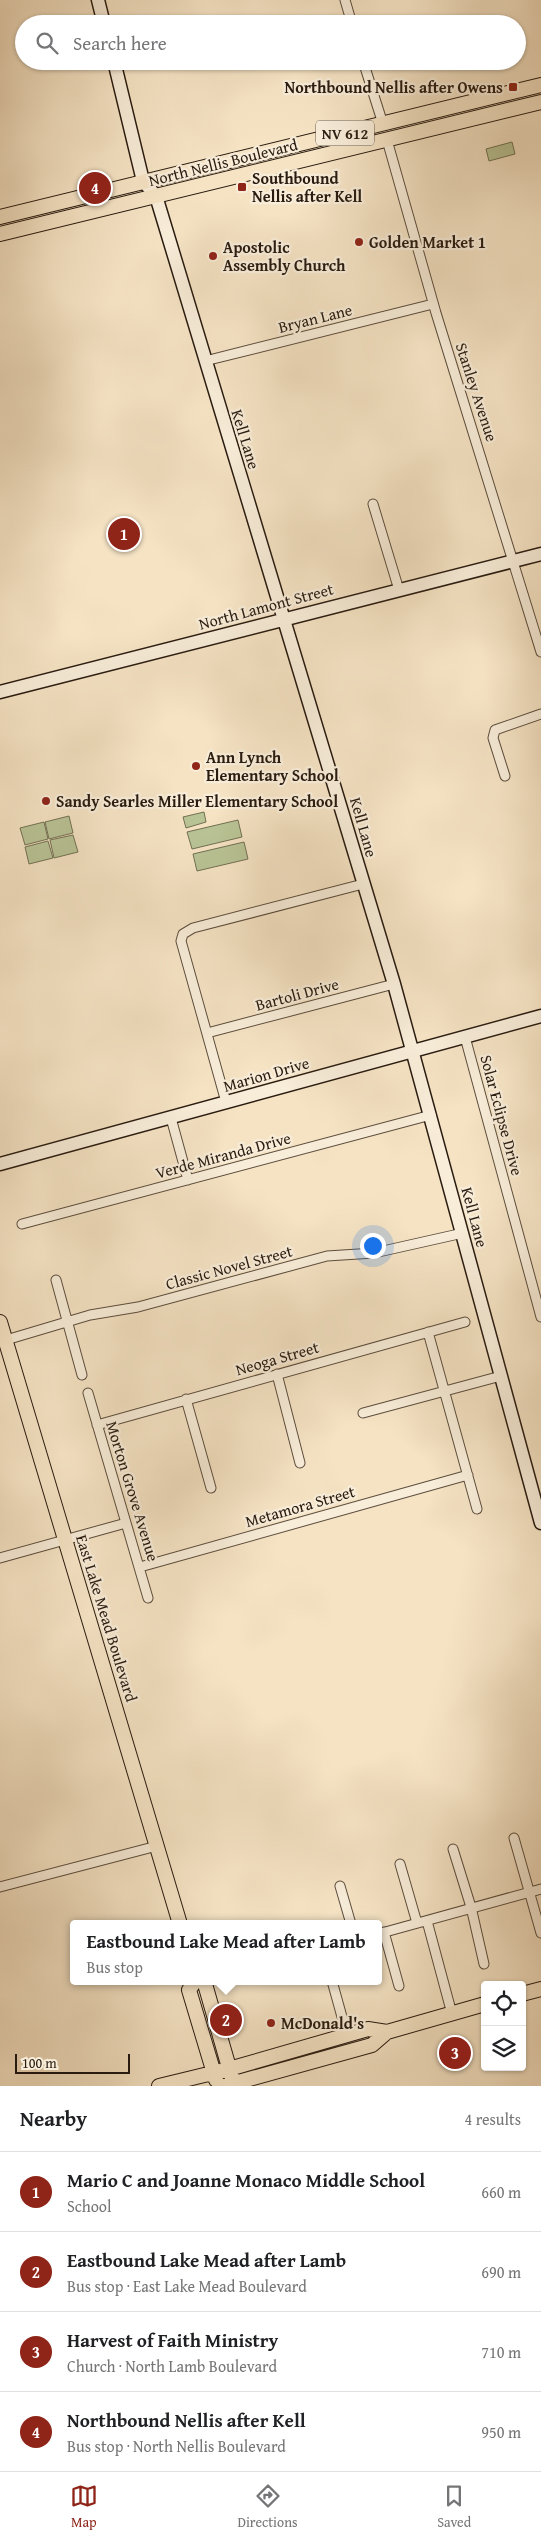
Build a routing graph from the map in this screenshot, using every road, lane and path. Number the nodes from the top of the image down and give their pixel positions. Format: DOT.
graph roads {
  1 [pos="98,0"];
  2 [pos="345,0"];
  3 [pos="102,15"];
  4 [pos="349,15"];
  5 [pos="116,70"];
  6 [pos="367,70"];
  7 [pos="541,85"];
  8 [pos="541,102"];
  9 [pos="382,124"];
  10 [pos="387,140"];
  11 [pos="143,181"];
  12 [pos="156,196"];
  13 [pos="0,217"];
  14 [pos="0,234"];
  15 [pos="433,304"];
  16 [pos="205,361"];
  17 [pos="373,504"];
  18 [pos="541,554"];
  19 [pos="513,561"];
  20 [pos="399,590"];
  21 [pos="283,618"];
  22 [pos="541,652"];
  23 [pos="0,692"];
  24 [pos="541,714"];
  25 [pos="505,776"];
  26 [pos="363,884"];
  27 [pos="394,984"];
  28 [pos="541,1016"];
  29 [pos="207,1033"];
  30 [pos="465,1037"];
  31 [pos="412,1050"];
  32 [pos="226,1102"];
  33 [pos="431,1115"];
  34 [pos="171,1118"];
  35 [pos="0,1164"];
  36 [pos="188,1180"];
  37 [pos="22,1224"];
  38 [pos="463,1233"];
  39 [pos="56,1280"];
  40 [pos="540,1312"];
  41 [pos="0,1322"];
  42 [pos="67,1322"];
  43 [pos="465,1322"];
  44 [pos="428,1332"];
  45 [pos="6,1340"];
  46 [pos="277,1374"];
  47 [pos="82,1375"];
  48 [pos="501,1376"];
  49 [pos="444,1390"];
  50 [pos="88,1393"];
  51 [pos="186,1399"];
  52 [pos="363,1414"];
  53 [pos="97,1425"];
  54 [pos="300,1463"];
  55 [pos="468,1474"];
  56 [pos="211,1488"];
  57 [pos="477,1510"];
  58 [pos="540,1517"];
  59 [pos="126,1522"];
  60 [pos="65,1540"];
  61 [pos="0,1558"];
  62 [pos="140,1567"];
  63 [pos="148,1598"];
  64 [pos="514,1838"];
  65 [pos="157,1846"];
  66 [pos="453,1849"];
  67 [pos="400,1864"];
  68 [pos="340,1886"];
  69 [pos="0,1887"];
  70 [pos="541,1890"];
  71 [pos="529,1893"];
  72 [pos="471,1907"];
  73 [pos="179,1920"];
  74 [pos="349,1920"];
  75 [pos="428,1921"];
  76 [pos="417,1923"];
  77 [pos="541,1932"];
  78 [pos="382,1933"];
  79 [pos="382,1936"];
  80 [pos="484,1964"];
  81 [pos="192,1985"];
  82 [pos="205,1985"];
  83 [pos="333,1985"];
  84 [pos="400,1986"];
  85 [pos="541,1989"];
  86 [pos="526,1993"];
  87 [pos="481,2005"];
  88 [pos="452,2014"];
  89 [pos="388,2032"];
  90 [pos="347,2034"];
  91 [pos="229,2069"];
  92 [pos="216,2079"];
  93 [pos="230,2085"];
  94 [pos="159,2086"];
  1 -- 3 [label="street"];
  2 -- 4 [label="street"];
  5 -- 11 [label="street, Kell Lane"];
  6 -- 9 [label="street"];
  7 -- 9 [label="main road, North Nellis Boulevard / NV 612"];
  8 -- 10 [label="main road, North Nellis Boulevard / NV 612"];
  9 -- 11 [label="main road, North Nellis Boulevard / NV 612"];
  10 -- 12 [label="main road, North Nellis Boulevard / NV 612"];
  10 -- 15 [label="street, Stanley Avenue"];
  11 -- 12 [label="street, Kell Lane"];
  11 -- 13 [label="main road, North Nellis Boulevard / NV 612"];
  12 -- 14 [label="main road, North Nellis Boulevard / NV 612"];
  12 -- 16 [label="street, Kell Lane"];
  15 -- 16 [label="street, Bryan Lane"];
  15 -- 19 [label="street, Stanley Avenue"];
  16 -- 21 [label="street, Kell Lane"];
  17 -- 20 [label="street"];
  18 -- 19 [label="street, North Lamont Street"];
  19 -- 20 [label="street, North Lamont Street"];
  19 -- 22 [label="street, Stanley Avenue"];
  20 -- 21 [label="street, North Lamont Street"];
  21 -- 23 [label="street, North Lamont Street"];
  21 -- 26 [label="street, Kell Lane"];
  24 -- 25 [label="street"];
  26 -- 27 [label="street, Kell Lane"];
  26 -- 29 [label="street"];
  27 -- 29 [label="street, Bartoli Drive"];
  27 -- 31 [label="street, Kell Lane"];
  28 -- 30 [label="street, Marion Drive"];
  29 -- 32 [label="street"];
  30 -- 31 [label="street, Marion Drive"];
  30 -- 40 [label="street, Solar Eclipse Drive"];
  31 -- 32 [label="street, Marion Drive"];
  31 -- 33 [label="street, Kell Lane"];
  32 -- 34 [label="street, Marion Drive"];
  33 -- 36 [label="street, Verde Miranda Drive"];
  33 -- 38 [label="street, Kell Lane"];
  34 -- 35 [label="street, Marion Drive"];
  34 -- 36 [label="street"];
  36 -- 37 [label="street, Verde Miranda Drive"];
  38 -- 42 [label="street, Classic Novel Street"];
  38 -- 48 [label="street, Kell Lane"];
  39 -- 42 [label="street"];
  41 -- 45 [label="main road, East Lake Mead Boulevard"];
  42 -- 45 [label="street, Classic Novel Street"];
  42 -- 47 [label="street"];
  43 -- 44 [label="street, Neoga Street"];
  44 -- 46 [label="street, Neoga Street"];
  44 -- 49 [label="street"];
  45 -- 60 [label="main road, East Lake Mead Boulevard"];
  46 -- 51 [label="street, Neoga Street"];
  46 -- 54 [label="street"];
  48 -- 49 [label="street"];
  48 -- 58 [label="street, Kell Lane"];
  49 -- 52 [label="street"];
  49 -- 55 [label="street"];
  50 -- 53 [label="street, Morton Grove Avenue"];
  51 -- 53 [label="street, Neoga Street"];
  51 -- 56 [label="street"];
  53 -- 59 [label="street, Morton Grove Avenue"];
  55 -- 57 [label="street"];
  55 -- 62 [label="street, Metamora Street"];
  59 -- 60 [label="street"];
  59 -- 62 [label="street, Morton Grove Avenue"];
  60 -- 61 [label="street"];
  60 -- 65 [label="main road, East Lake Mead Boulevard"];
  62 -- 63 [label="street, Morton Grove Avenue"];
  64 -- 71 [label="street"];
  65 -- 69 [label="street"];
  65 -- 73 [label="main road, East Lake Mead Boulevard"];
  66 -- 72 [label="street"];
  67 -- 76 [label="street"];
  68 -- 74 [label="street"];
  70 -- 71 [label="street"];
  71 -- 72 [label="street"];
  71 -- 77 [label="street"];
  72 -- 75 [label="street"];
  72 -- 80 [label="street"];
  75 -- 76 [label="street"];
  75 -- 88 [label="street"];
  76 -- 78 [label="street"];
  79 -- 84 [label="street"];
  81 -- 92 [label="main road"];
  82 -- 91 [label="main road"];
  83 -- 90 [label="street"];
  85 -- 86 [label="main road"];
  87 -- 88 [label="main road"];
  88 -- 89 [label="main road"];
  89 -- 90 [label="main road"];
  89 -- 93 [label="main road"];
  90 -- 91 [label="main road"];
  91 -- 92 [label="main road"];
  91 -- 93 [label="main road"];
  92 -- 94 [label="main road"];
}
